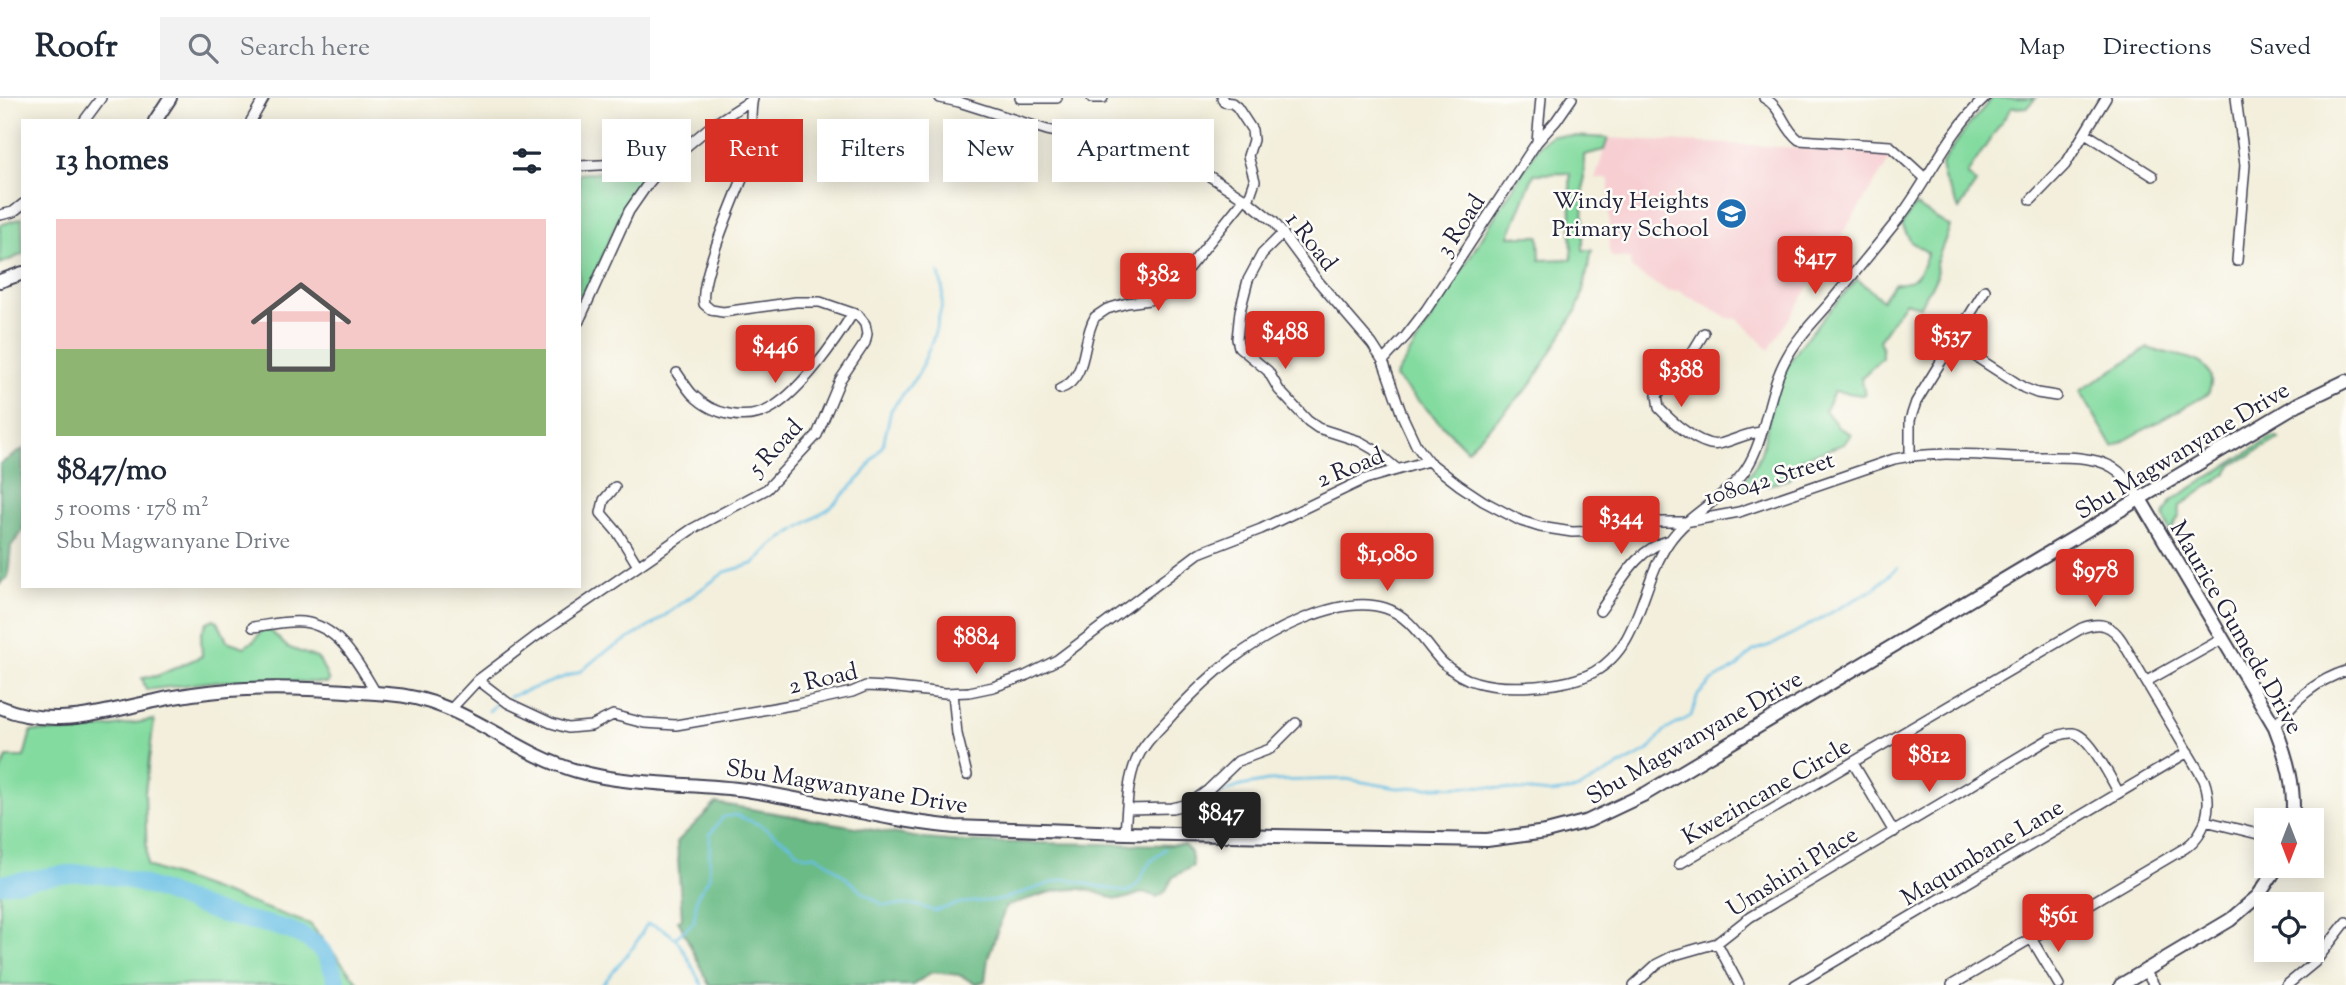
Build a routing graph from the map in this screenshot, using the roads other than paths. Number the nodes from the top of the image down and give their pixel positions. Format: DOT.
graph roads {
  1 [pos="101,98"];
  2 [pos="170,98"];
  3 [pos="264,98"];
  4 [pos="753,98"];
  5 [pos="963,98"];
  6 [pos="1020,98"];
  7 [pos="1057,98"];
  8 [pos="1092,98"];
  9 [pos="1103,98"];
  10 [pos="1222,98"];
  11 [pos="1541,98"];
  12 [pos="1572,98"];
  13 [pos="1764,98"];
  14 [pos="1984,98"];
  15 [pos="2106,98"];
  16 [pos="2236,98"];
  17 [pos="944,99"];
  18 [pos="85,119"];
  19 [pos="156,119"];
  20 [pos="252,119"];
  21 [pos="2085,133"];
  22 [pos="1538,142"];
  23 [pos="691,143"];
  24 [pos="602,165"];
  25 [pos="581,166"];
  26 [pos="2153,176"];
  27 [pos="1926,179"];
  28 [pos="649,182"];
  29 [pos="1247,199"];
  30 [pos="2031,200"];
  31 [pos="21,206"];
  32 [pos="0,215"];
  33 [pos="1283,233"];
  34 [pos="2237,261"];
  35 [pos="21,274"];
  36 [pos="0,281"];
  37 [pos="1985,290"];
  38 [pos="853,313"];
  39 [pos="581,317"];
  40 [pos="1704,333"];
  41 [pos="1953,342"];
  42 [pos="1383,361"];
  43 [pos="677,373"];
  44 [pos="2346,381"];
  45 [pos="1060,390"];
  46 [pos="2056,396"];
  47 [pos="1761,432"];
  48 [pos="1910,456"];
  49 [pos="1428,461"];
  50 [pos="1397,469"];
  51 [pos="615,486"];
  52 [pos="2140,499"];
  53 [pos="1685,522"];
  54 [pos="1670,541"];
  55 [pos="638,566"];
  56 [pos="1601,611"];
  57 [pos="253,627"];
  58 [pos="2222,639"];
  59 [pos="2346,671"];
  60 [pos="478,680"];
  61 [pos="2147,681"];
  62 [pos="376,693"];
  63 [pos="953,693"];
  64 [pos="0,707"];
  65 [pos="452,708"];
  66 [pos="1296,723"];
  67 [pos="2275,727"];
  68 [pos="2188,752"];
  69 [pos="1853,763"];
  70 [pos="967,775"];
  71 [pos="2119,793"];
  72 [pos="2294,808"];
  73 [pos="1127,809"];
  74 [pos="2205,821"];
  75 [pos="1894,832"];
  76 [pos="1125,833"];
  77 [pos="2254,833"];
  78 [pos="1679,864"];
  79 [pos="2270,878"];
  80 [pos="2346,922"];
  81 [pos="2031,938"];
  82 [pos="1718,942"];
  83 [pos="2145,971"];
  84 [pos="1634,985"];
  85 [pos="1739,985"];
  86 [pos="1796,985"];
  87 [pos="1952,985"];
  88 [pos="2059,985"];
  89 [pos="2121,985"];
  90 [pos="2154,985"];
  91 [pos="2287,985"];
  1 -- 18 [label="street"];
  2 -- 19 [label="main road"];
  3 -- 20 [label="street"];
  4 -- 23 [label="street"];
  4 -- 38 [label="street"];
  5 -- 17 [label="street"];
  6 -- 7 [label="street"];
  8 -- 9 [label="street"];
  10 -- 29 [label="street"];
  11 -- 22 [label="street, 3 Road"];
  12 -- 22 [label="street"];
  13 -- 27 [label="street"];
  14 -- 27 [label="street"];
  15 -- 21 [label="street"];
  16 -- 34 [label="street"];
  17 -- 29 [label="street, 1 Road"];
  21 -- 26 [label="street"];
  21 -- 30 [label="street"];
  22 -- 42 [label="street, 3 Road"];
  24 -- 25 [label="street"];
  27 -- 47 [label="street"];
  28 -- 39 [label="street"];
  29 -- 33 [label="street, 1 Road"];
  29 -- 45 [label="street"];
  31 -- 32 [label="street"];
  33 -- 42 [label="street, 1 Road"];
  33 -- 50 [label="street"];
  35 -- 36 [label="main road"];
  37 -- 41 [label="street"];
  38 -- 43 [label="street"];
  38 -- 55 [label="street, 5 Road"];
  40 -- 47 [label="street"];
  41 -- 46 [label="street"];
  41 -- 48 [label="street"];
  42 -- 49 [label="street, 1 Road"];
  44 -- 52 [label="main road, Sbu Magwanyane Drive"];
  47 -- 53 [label="street"];
  48 -- 52 [label="street, 108042 Street"];
  48 -- 53 [label="street, 108042 Street"];
  49 -- 50 [label="street, 2 Road"];
  49 -- 53 [label="street, 1 Road"];
  50 -- 63 [label="street, 2 Road"];
  51 -- 55 [label="street"];
  52 -- 58 [label="main road, Maurice Gumede Drive"];
  52 -- 76 [label="main road, Sbu Magwanyane Drive"];
  53 -- 54 [label="street, 108042 Street"];
  54 -- 56 [label="street"];
  54 -- 73 [label="street, 108042 Street"];
  55 -- 60 [label="street, 5 Road"];
  57 -- 62 [label="street"];
  58 -- 61 [label="street"];
  58 -- 67 [label="main road, Maurice Gumede Drive"];
  59 -- 67 [label="street"];
  60 -- 63 [label="street, 2 Road"];
  60 -- 65 [label="street, 5 Road"];
  61 -- 68 [label="street, Kwezincane Circle"];
  61 -- 69 [label="street, Kwezincane Circle"];
  62 -- 64 [label="main road, Sbu Magwanyane Drive"];
  62 -- 65 [label="main road, Sbu Magwanyane Drive"];
  63 -- 70 [label="street"];
  65 -- 76 [label="main road, Sbu Magwanyane Drive"];
  66 -- 73 [label="street"];
  67 -- 72 [label="main road, Maurice Gumede Drive"];
  68 -- 71 [label="street, Maqumbane Lane"];
  68 -- 74 [label="street, Kwezincane Circle"];
  69 -- 75 [label="street"];
  69 -- 78 [label="street, Kwezincane Circle"];
  71 -- 75 [label="street, Umshini Place"];
  71 -- 86 [label="street, Maqumbane Lane"];
  73 -- 76 [label="street, 108042 Street"];
  74 -- 77 [label="street"];
  74 -- 81 [label="street"];
  75 -- 82 [label="street, Umshini Place"];
  79 -- 83 [label="main road"];
  80 -- 91 [label="street"];
  81 -- 87 [label="street"];
  81 -- 88 [label="street"];
  82 -- 84 [label="street"];
  82 -- 85 [label="street"];
  83 -- 89 [label="main road"];
  83 -- 90 [label="street"];
}
